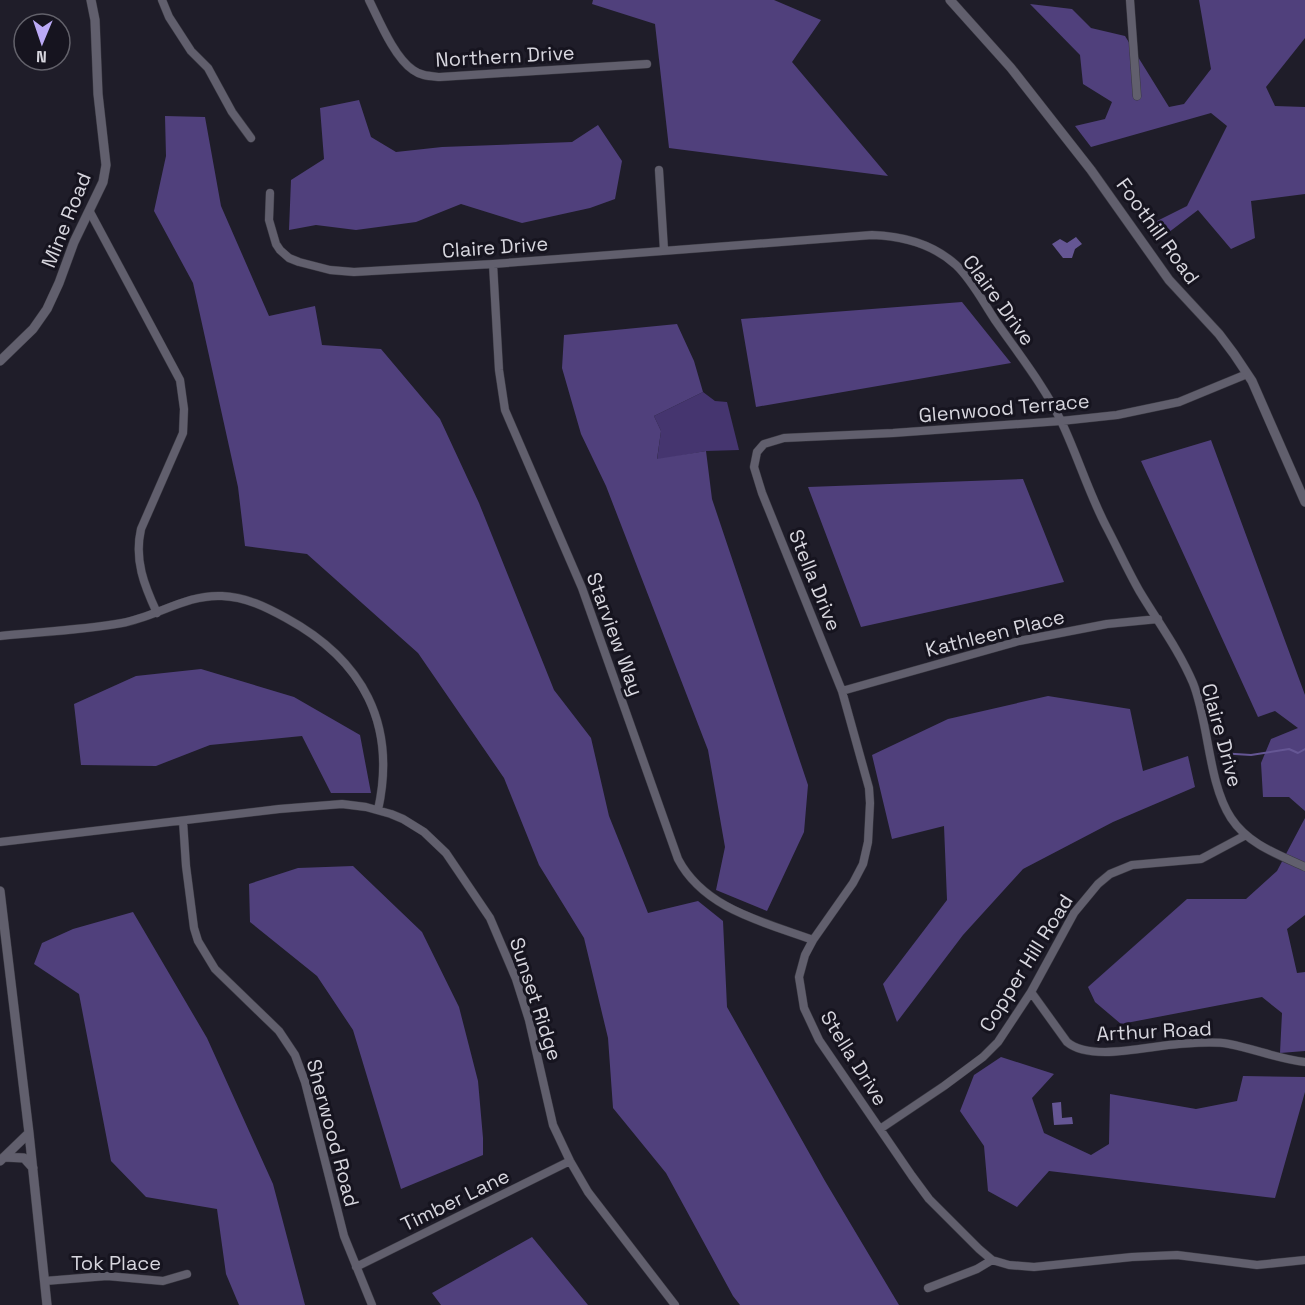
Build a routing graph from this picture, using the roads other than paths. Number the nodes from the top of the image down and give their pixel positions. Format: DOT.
graph roads {
  1 [pos="91,0"];
  2 [pos="162,0"];
  3 [pos="369,0"];
  4 [pos="950,0"];
  5 [pos="1130,0"];
  6 [pos="647,64"];
  7 [pos="1137,96"];
  8 [pos="251,138"];
  9 [pos="659,170"];
  10 [pos="270,193"];
  11 [pos="90,212"];
  12 [pos="664,250"];
  13 [pos="493,264"];
  14 [pos="0,361"];
  15 [pos="1247,374"];
  16 [pos="1061,421"];
  17 [pos="760,448"];
  18 [pos="1305,502"];
  19 [pos="157,613"];
  20 [pos="1158,619"];
  21 [pos="0,636"];
  22 [pos="842,692"];
  23 [pos="378,810"];
  24 [pos="183,821"];
  25 [pos="1246,835"];
  26 [pos="0,842"];
  27 [pos="1305,867"];
  28 [pos="0,891"];
  29 [pos="813,940"];
  30 [pos="1031,992"];
  31 [pos="1305,1062"];
  32 [pos="880,1129"];
  33 [pos="29,1132"];
  34 [pos="2,1159"];
  35 [pos="570,1161"];
  36 [pos="33,1168"];
  37 [pos="992,1260"];
  38 [pos="1305,1260"];
  39 [pos="356,1267"];
  40 [pos="187,1274"];
  41 [pos="45,1281"];
  42 [pos="928,1288"];
  43 [pos="47,1305"];
  44 [pos="372,1305"];
  45 [pos="675,1305"];
  1 -- 11 [label="street, Mine Road"];
  2 -- 8 [label="street"];
  3 -- 6 [label="street, Northern Drive"];
  4 -- 15 [label="street, Foothill Road"];
  5 -- 7 [label="street"];
  9 -- 12 [label="street"];
  10 -- 13 [label="street, Claire Drive"];
  11 -- 14 [label="street, Mine Road"];
  11 -- 19 [label="street"];
  12 -- 13 [label="street, Claire Drive"];
  12 -- 16 [label="street, Claire Drive"];
  13 -- 29 [label="street, Starview Way"];
  15 -- 16 [label="street, Glenwood Terrace"];
  15 -- 18 [label="street, Foothill Road"];
  16 -- 17 [label="street, Glenwood Terrace"];
  16 -- 20 [label="street, Claire Drive"];
  17 -- 22 [label="street, Stella Drive"];
  19 -- 21 [label="street"];
  19 -- 23 [label="street"];
  20 -- 22 [label="street, Kathleen Place"];
  20 -- 25 [label="street, Claire Drive"];
  22 -- 29 [label="street, Stella Drive"];
  23 -- 24 [label="street, Sunset Ridge"];
  23 -- 35 [label="street, Sunset Ridge"];
  24 -- 26 [label="street, Sunset Ridge"];
  24 -- 39 [label="street, Sherwood Road"];
  25 -- 27 [label="street, Claire Drive"];
  25 -- 30 [label="street, Copper Hill Road"];
  28 -- 33 [label="street"];
  29 -- 32 [label="street, Stella Drive"];
  30 -- 31 [label="street, Arthur Road"];
  30 -- 32 [label="street, Copper Hill Road"];
  32 -- 37 [label="street, Stella Drive"];
  33 -- 34 [label="street"];
  33 -- 36 [label="street"];
  34 -- 36 [label="street"];
  35 -- 39 [label="street, Timber Lane"];
  35 -- 45 [label="street, Sunset Ridge"];
  36 -- 41 [label="street"];
  37 -- 38 [label="street"];
  37 -- 42 [label="street"];
  39 -- 44 [label="street, Sherwood Road"];
  40 -- 41 [label="street, Tok Place"];
  41 -- 43 [label="street"];
}
